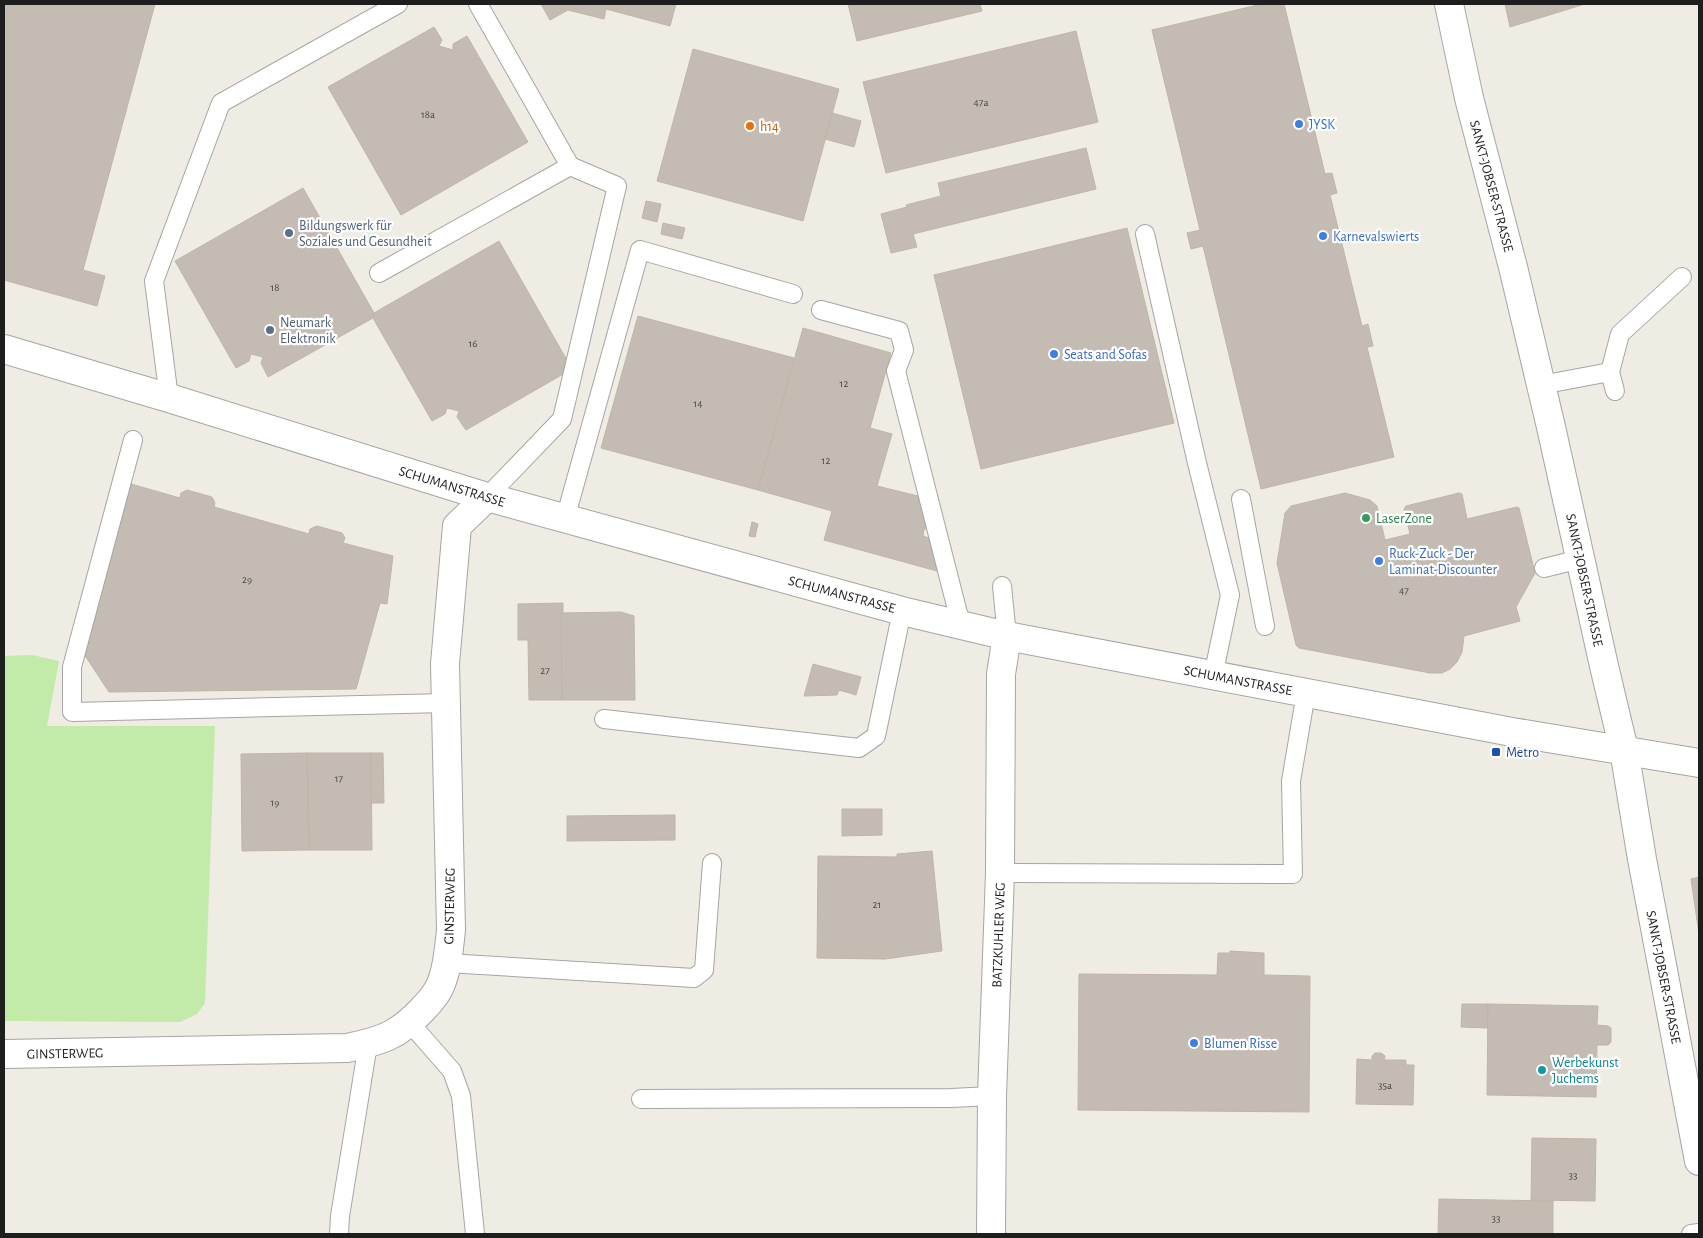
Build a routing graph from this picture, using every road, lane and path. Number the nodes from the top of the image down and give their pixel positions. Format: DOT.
graph roads {
  1 [pos="398,4"];
  2 [pos="478,4"];
  3 [pos="1449,4"];
  4 [pos="570,166"];
  5 [pos="1146,234"];
  6 [pos="379,273"];
  7 [pos="1682,277"];
  8 [pos="793,294"];
  9 [pos="821,310"];
  10 [pos="4,349"];
  11 [pos="1610,372"];
  12 [pos="1541,385"];
  13 [pos="1615,391"];
  14 [pos="169,398"];
  15 [pos="133,440"];
  16 [pos="487,497"];
  17 [pos="1241,499"];
  18 [pos="565,518"];
  19 [pos="1580,560"];
  20 [pos="1544,568"];
  21 [pos="1002,586"];
  22 [pos="902,611"];
  23 [pos="961,625"];
  24 [pos="1265,626"];
  25 [pos="1007,636"];
  26 [pos="1213,676"];
  27 [pos="1306,693"];
  28 [pos="446,703"];
  29 [pos="604,720"];
  30 [pos="1624,750"];
  31 [pos="1699,763"];
  32 [pos="712,863"];
  33 [pos="1000,873"];
  34 [pos="447,962"];
  35 [pos="410,1023"];
  36 [pos="368,1044"];
  37 [pos="4,1054"];
  38 [pos="992,1096"];
  39 [pos="641,1099"];
  40 [pos="1699,1161"];
  41 [pos="1699,1233"];
  42 [pos="339,1234"];
  43 [pos="475,1234"];
  44 [pos="991,1234"];
  45 [pos="1692,1234"];
  1 -- 14 [label="lane"];
  2 -- 4 [label="lane"];
  3 -- 12 [label="street, SANKT-JOBSER-STRASSE"];
  4 -- 6 [label="lane"];
  4 -- 16 [label="lane"];
  5 -- 26 [label="lane"];
  7 -- 11 [label="lane"];
  8 -- 18 [label="lane"];
  9 -- 23 [label="lane"];
  10 -- 14 [label="street, SCHUMANSTRASSE"];
  11 -- 12 [label="lane"];
  11 -- 13 [label="lane"];
  12 -- 19 [label="street, SANKT-JOBSER-STRASSE"];
  14 -- 16 [label="street, SCHUMANSTRASSE"];
  15 -- 28 [label="lane"];
  16 -- 18 [label="street, SCHUMANSTRASSE"];
  16 -- 28 [label="street, GINSTERWEG"];
  17 -- 24 [label="lane"];
  18 -- 22 [label="street, SCHUMANSTRASSE"];
  19 -- 20 [label="lane"];
  19 -- 30 [label="street, SANKT-JOBSER-STRASSE"];
  21 -- 25 [label="lane"];
  22 -- 23 [label="street, SCHUMANSTRASSE"];
  22 -- 29 [label="lane"];
  23 -- 25 [label="street, SCHUMANSTRASSE"];
  25 -- 26 [label="street, SCHUMANSTRASSE"];
  25 -- 33 [label="street, BATZKUHLER WEG"];
  26 -- 27 [label="street, SCHUMANSTRASSE"];
  27 -- 30 [label="street, SCHUMANSTRASSE"];
  27 -- 33 [label="lane"];
  28 -- 34 [label="street, GINSTERWEG"];
  30 -- 31 [label="street, SCHUMANSTRASSE"];
  30 -- 40 [label="street, SANKT-JOBSER-STRASSE"];
  32 -- 34 [label="lane"];
  33 -- 38 [label="street, BATZKUHLER WEG"];
  34 -- 35 [label="street, GINSTERWEG"];
  35 -- 36 [label="street, GINSTERWEG"];
  35 -- 43 [label="lane"];
  36 -- 37 [label="street, GINSTERWEG"];
  36 -- 42 [label="lane"];
  38 -- 39 [label="lane"];
  38 -- 44 [label="street, BATZKUHLER WEG"];
  41 -- 45 [label="lane"];
}
